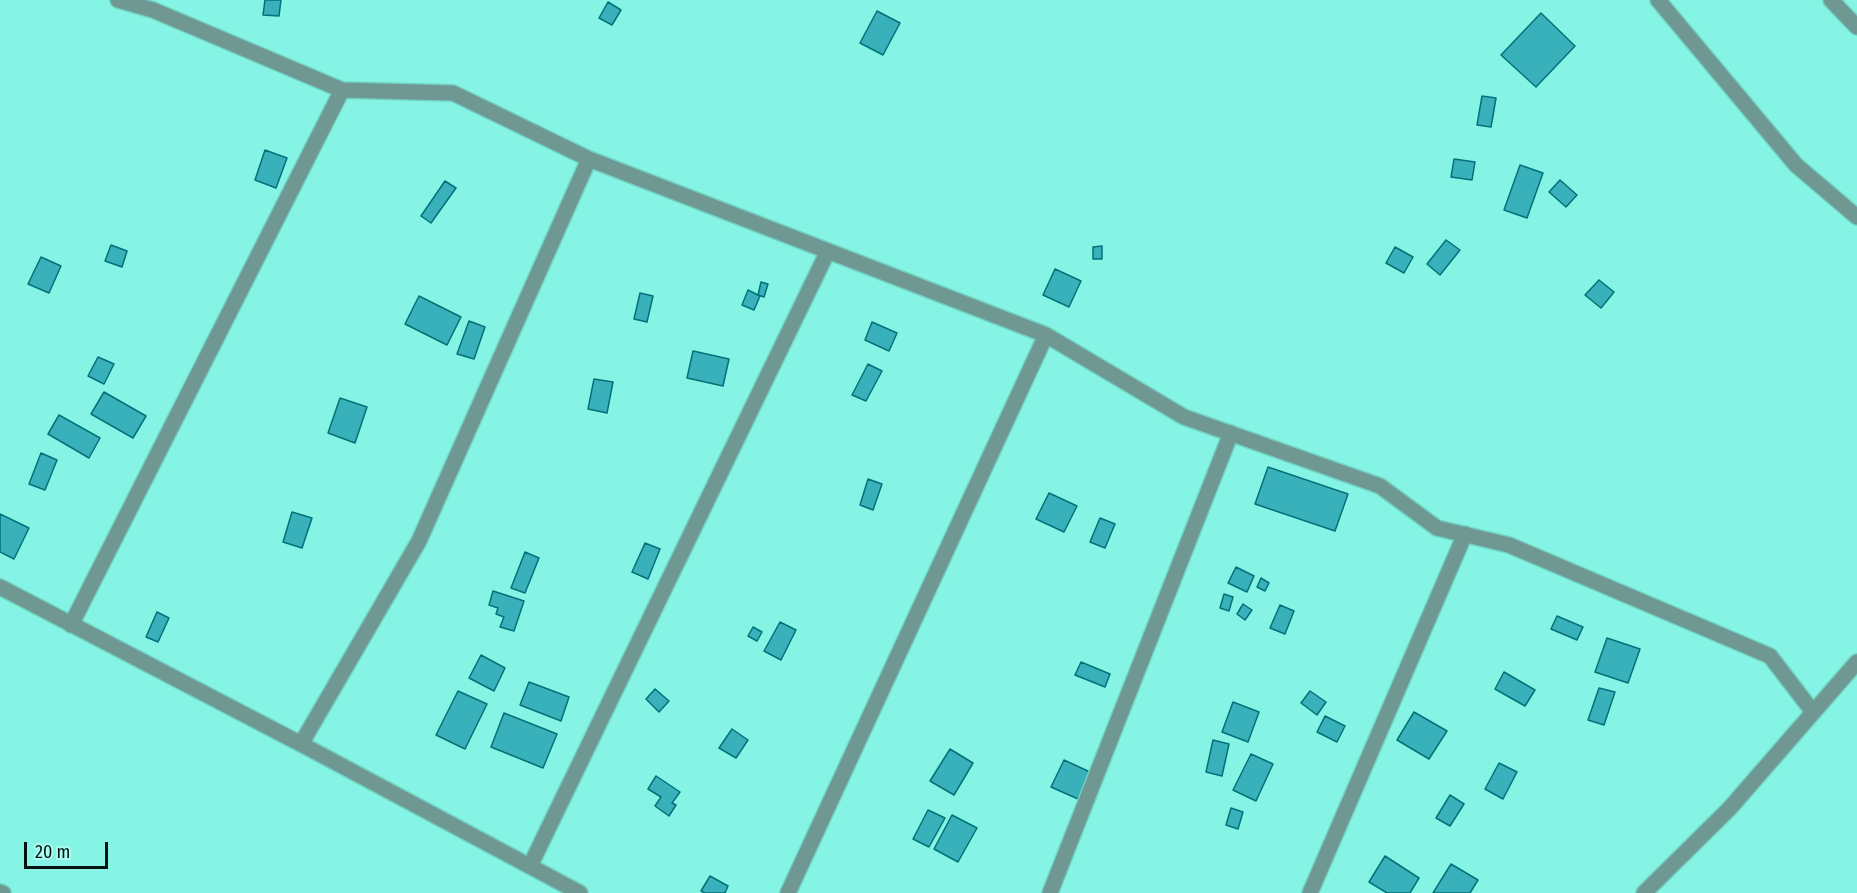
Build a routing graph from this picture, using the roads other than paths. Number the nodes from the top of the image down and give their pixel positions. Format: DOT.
graph roads {
  1 [pos="118,0"];
  2 [pos="1658,0"];
  3 [pos="1831,0"];
  4 [pos="1857,27"];
  5 [pos="342,90"];
  6 [pos="589,159"];
  7 [pos="1857,218"];
  8 [pos="828,251"];
  9 [pos="1046,335"];
  10 [pos="1231,433"];
  11 [pos="1465,534"];
  12 [pos="0,587"];
  13 [pos="71,624"];
  14 [pos="1857,662"];
  15 [pos="1813,712"];
  16 [pos="301,744"];
  17 [pos="530,866"];
  18 [pos="580,893"];
  19 [pos="788,893"];
  20 [pos="1050,893"];
  21 [pos="1310,893"];
  22 [pos="1644,893"];
  1 -- 5 [label="street"];
  2 -- 7 [label="street"];
  3 -- 4 [label="street"];
  5 -- 6 [label="street"];
  5 -- 13 [label="street"];
  6 -- 8 [label="street"];
  6 -- 16 [label="street"];
  8 -- 9 [label="street"];
  8 -- 17 [label="street"];
  9 -- 10 [label="street"];
  9 -- 19 [label="street"];
  10 -- 11 [label="street"];
  10 -- 20 [label="street"];
  11 -- 15 [label="street"];
  11 -- 21 [label="street"];
  12 -- 13 [label="street"];
  13 -- 16 [label="street"];
  14 -- 15 [label="street"];
  15 -- 22 [label="street"];
  16 -- 17 [label="street"];
  17 -- 18 [label="street"];
}
